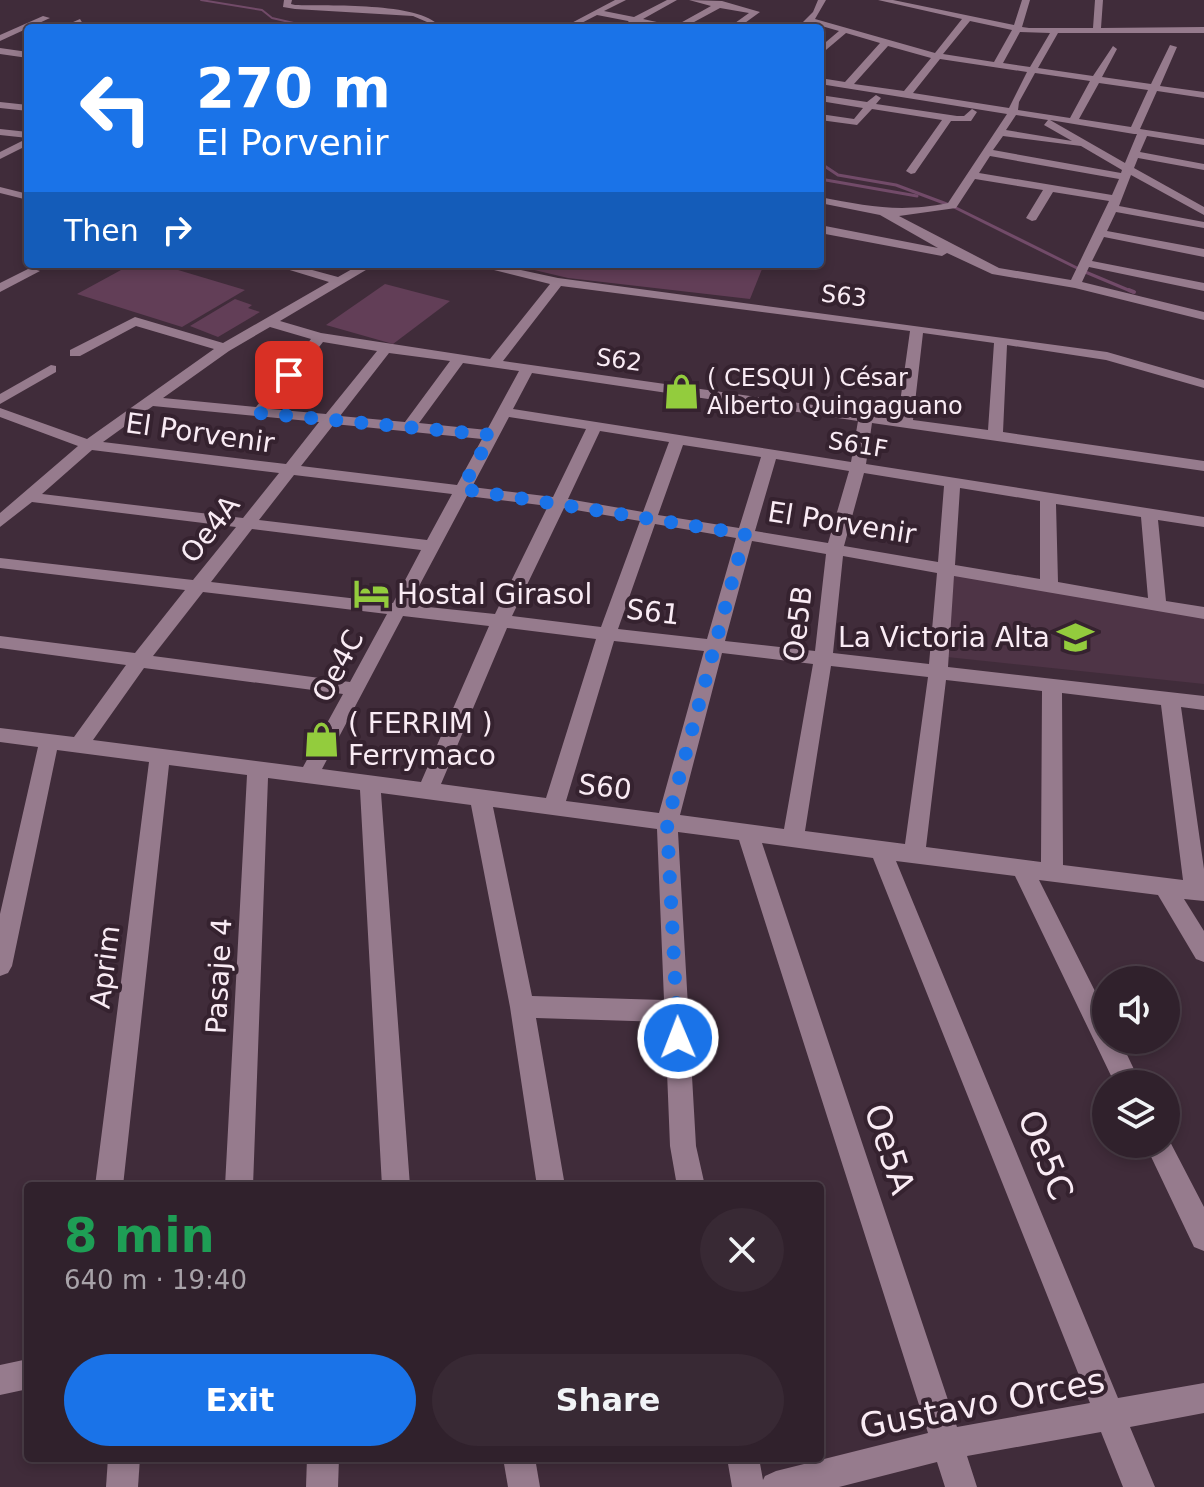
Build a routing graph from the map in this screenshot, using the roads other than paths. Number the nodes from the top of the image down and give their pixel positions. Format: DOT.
graph roads {
  1 [pos="288,0"];
  2 [pos="622,0"];
  3 [pos="673,0"];
  4 [pos="693,0"];
  5 [pos="882,0"];
  6 [pos="1026,0"];
  7 [pos="1099,0"];
  8 [pos="724,2"];
  9 [pos="821,4"];
  10 [pos="953,4"];
  11 [pos="596,12"];
  12 [pos="943,14"];
  13 [pos="46,18"];
  14 [pos="967,19"];
  15 [pos="810,20"];
  16 [pos="633,21"];
  17 [pos="80,22"];
  18 [pos="32,24"];
  19 [pos="76,24"];
  20 [pos="433,24"];
  21 [pos="574,24"];
  22 [pos="627,24"];
  23 [pos="651,24"];
  24 [pos="683,24"];
  25 [pos="738,24"];
  26 [pos="806,24"];
  27 [pos="24,28"];
  28 [pos="1017,29"];
  29 [pos="845,30"];
  30 [pos="1204,30"];
  31 [pos="1097,31"];
  32 [pos="1055,32"];
  33 [pos="0,38"];
  34 [pos="887,41"];
  35 [pos="1173,47"];
  36 [pos="824,48"];
  37 [pos="1113,49"];
  38 [pos="937,56"];
  39 [pos="997,65"];
  40 [pos="1033,70"];
  41 [pos="1097,80"];
  42 [pos="824,82"];
  43 [pos="848,85"];
  44 [pos="1154,88"];
  45 [pos="881,91"];
  46 [pos="907,94"];
  47 [pos="1204,95"];
  48 [pos="824,99"];
  49 [pos="0,105"];
  50 [pos="870,106"];
  51 [pos="24,108"];
  52 [pos="972,112"];
  53 [pos="1013,112"];
  54 [pos="1034,115"];
  55 [pos="824,118"];
  56 [pos="948,119"];
  57 [pos="1073,121"];
  58 [pos="0,132"];
  59 [pos="998,132"];
  60 [pos="1139,132"];
  61 [pos="24,137"];
  62 [pos="24,141"];
  63 [pos="1204,142"];
  64 [pos="1091,147"];
  65 [pos="14,148"];
  66 [pos="24,150"];
  67 [pos="986,152"];
  68 [pos="1134,154"];
  69 [pos="0,156"];
  70 [pos="1204,167"];
  71 [pos="911,171"];
  72 [pos="1127,172"];
  73 [pos="973,175"];
  74 [pos="0,190"];
  75 [pos="1049,190"];
  76 [pos="24,196"];
  77 [pos="824,201"];
  78 [pos="1114,204"];
  79 [pos="883,212"];
  80 [pos="1204,212"];
  81 [pos="1032,218"];
  82 [pos="1204,225"];
  83 [pos="824,230"];
  84 [pos="1099,233"];
  85 [pos="1204,253"];
  86 [pos="958,254"];
  87 [pos="1086,263"];
  88 [pos="291,268"];
  89 [pos="363,268"];
  90 [pos="494,268"];
  91 [pos="34,271"];
  92 [pos="339,281"];
  93 [pos="558,282"];
  94 [pos="1075,284"];
  95 [pos="1204,287"];
  96 [pos="0,288"];
  97 [pos="1204,316"];
  98 [pos="267,322"];
  99 [pos="917,328"];
  100 [pos="320,337"];
  101 [pos="1001,340"];
  102 [pos="224,348"];
  103 [pos="386,348"];
  104 [pos="75,353"];
  105 [pos="460,358"];
  106 [pos="494,363"];
  107 [pos="51,369"];
  108 [pos="527,369"];
  109 [pos="1204,384"];
  110 [pos="0,400"];
  111 [pos="148,401"];
  112 [pos="0,412"];
  113 [pos="505,412"];
  114 [pos="259,413"];
  115 [pos="866,417"];
  116 [pos="329,420"];
  117 [pos="905,423"];
  118 [pos="596,425"];
  119 [pos="408,428"];
  120 [pos="491,435"];
  121 [pos="995,436"];
  122 [pos="678,438"];
  123 [pos="89,445"];
  124 [pos="770,454"];
  125 [pos="1204,466"];
  126 [pos="857,469"];
  127 [pos="289,471"];
  128 [pos="952,484"];
  129 [pos="462,489"];
  130 [pos="28,497"];
  131 [pos="1048,499"];
  132 [pos="556,502"];
  133 [pos="1149,515"];
  134 [pos="649,517"];
  135 [pos="0,522"];
  136 [pos="1204,522"];
  137 [pos="247,524"];
  138 [pos="745,534"];
  139 [pos="432,546"];
  140 [pos="835,548"];
  141 [pos="0,563"];
  142 [pos="948,567"];
  143 [pos="1049,585"];
  144 [pos="198,586"];
  145 [pos="1158,605"];
  146 [pos="398,609"];
  147 [pos="1204,613"];
  148 [pos="500,622"];
  149 [pos="607,634"];
  150 [pos="0,642"];
  151 [pos="714,647"];
  152 [pos="823,659"];
  153 [pos="138,662"];
  154 [pos="938,672"];
  155 [pos="1052,685"];
  156 [pos="355,689"];
  157 [pos="1170,699"];
  158 [pos="1204,703"];
  159 [pos="0,735"];
  160 [pos="49,741"];
  161 [pos="79,745"];
  162 [pos="160,756"];
  163 [pos="258,769"];
  164 [pos="309,775"];
  165 [pos="370,783"];
  166 [pos="427,792"];
  167 [pos="481,800"];
  168 [pos="553,809"];
  169 [pos="667,823"];
  170 [pos="748,833"];
  171 [pos="793,839"];
  172 [pos="882,852"];
  173 [pos="914,855"];
  174 [pos="1023,870"];
  175 [pos="1052,873"];
  176 [pos="1165,887"];
  177 [pos="1200,892"];
  178 [pos="1204,952"];
  179 [pos="0,966"];
  180 [pos="522,1007"];
  181 [pos="1092,1010"];
  182 [pos="677,1011"];
  183 [pos="1165,1158"];
  184 [pos="109,1182"];
  185 [pos="239,1182"];
  186 [pos="396,1182"];
  187 [pos="550,1182"];
  188 [pos="690,1182"];
  189 [pos="1204,1237"];
  190 [pos="24,1375"];
  191 [pos="0,1380"];
  192 [pos="1204,1398"];
  193 [pos="1111,1415"];
  194 [pos="947,1444"];
  195 [pos="124,1462"];
  196 [pos="323,1462"];
  197 [pos="520,1462"];
  198 [pos="744,1462"];
  199 [pos="122,1487"];
  200 [pos="322,1487"];
  201 [pos="524,1487"];
  202 [pos="748,1487"];
  203 [pos="776,1487"];
  204 [pos="961,1487"];
  205 [pos="1139,1487"];
  1 -- 20 [label="street"];
  2 -- 11 [label="street"];
  3 -- 16 [label="street"];
  4 -- 8 [label="street"];
  5 -- 12 [label="street"];
  6 -- 28 [label="street"];
  7 -- 31 [label="street"];
  8 -- 24 [label="street"];
  8 -- 25 [label="street"];
  9 -- 15 [label="street"];
  10 -- 12 [label="street"];
  11 -- 16 [label="street"];
  11 -- 21 [label="street"];
  12 -- 14 [label="street"];
  13 -- 18 [label="street"];
  14 -- 28 [label="street"];
  14 -- 38 [label="street"];
  15 -- 26 [label="street"];
  15 -- 29 [label="street"];
  16 -- 22 [label="street"];
  16 -- 23 [label="street"];
  17 -- 19 [label="street"];
  27 -- 33 [label="street"];
  28 -- 32 [label="street"];
  28 -- 39 [label="street"];
  29 -- 34 [label="street"];
  29 -- 36 [label="street"];
  30 -- 31 [label="street"];
  31 -- 32 [label="street"];
  32 -- 40 [label="street"];
  34 -- 38 [label="street"];
  34 -- 43 [label="street"];
  35 -- 44 [label="street"];
  37 -- 41 [label="street"];
  38 -- 39 [label="street"];
  38 -- 46 [label="street"];
  39 -- 40 [label="street"];
  40 -- 41 [label="street"];
  40 -- 53 [label="street"];
  41 -- 44 [label="street"];
  41 -- 57 [label="street"];
  42 -- 43 [label="street"];
  43 -- 45 [label="street"];
  44 -- 47 [label="street"];
  44 -- 60 [label="street"];
  45 -- 46 [label="street"];
  45 -- 50 [label="street"];
  46 -- 53 [label="street"];
  48 -- 50 [label="street"];
  49 -- 51 [label="street"];
  50 -- 55 [label="street"];
  50 -- 56 [label="street"];
  52 -- 56 [label="street"];
  53 -- 54 [label="street"];
  53 -- 59 [label="street"];
  54 -- 57 [label="street"];
  54 -- 64 [label="street"];
  56 -- 71 [label="street"];
  57 -- 60 [label="street"];
  58 -- 61 [label="street"];
  59 -- 64 [label="street"];
  59 -- 67 [label="street"];
  60 -- 63 [label="street"];
  60 -- 68 [label="street"];
  62 -- 65 [label="street"];
  64 -- 72 [label="street"];
  65 -- 66 [label="street"];
  65 -- 69 [label="street"];
  67 -- 72 [label="street"];
  67 -- 73 [label="street"];
  68 -- 70 [label="street"];
  68 -- 72 [label="street"];
  72 -- 78 [label="street"];
  72 -- 80 [label="street"];
  73 -- 75 [label="street"];
  73 -- 79 [label="street"];
  74 -- 76 [label="street"];
  75 -- 78 [label="street"];
  75 -- 81 [label="street"];
  77 -- 79 [label="street"];
  78 -- 82 [label="street"];
  78 -- 84 [label="street"];
  79 -- 86 [label="street"];
  83 -- 86 [label="street"];
  84 -- 85 [label="street"];
  84 -- 87 [label="street"];
  86 -- 94 [label="street"];
  87 -- 94 [label="street"];
  87 -- 95 [label="street"];
  88 -- 92 [label="street"];
  89 -- 92 [label="street"];
  90 -- 93 [label="street, S63"];
  91 -- 96 [label="street"];
  92 -- 98 [label="street"];
  93 -- 99 [label="street, S63"];
  93 -- 106 [label="street"];
  94 -- 97 [label="street"];
  98 -- 100 [label="street, S62"];
  98 -- 102 [label="street"];
  99 -- 101 [label="street, S63"];
  99 -- 117 [label="street"];
  100 -- 103 [label="street, S62"];
  100 -- 114 [label="street"];
  101 -- 109 [label="street, S63"];
  101 -- 121 [label="street"];
  102 -- 104 [label="street"];
  102 -- 111 [label="street"];
  103 -- 105 [label="street, S62"];
  103 -- 116 [label="street, Oe4A"];
  105 -- 106 [label="street, S62"];
  105 -- 119 [label="street"];
  106 -- 108 [label="street, S62"];
  107 -- 110 [label="street"];
  108 -- 113 [label="street, Oe4C"];
  108 -- 115 [label="street, S62"];
  111 -- 114 [label="street"];
  111 -- 123 [label="street"];
  112 -- 123 [label="street, El Porvenir"];
  113 -- 118 [label="street, S61F"];
  113 -- 120 [label="street, Oe4C"];
  114 -- 116 [label="street"];
  115 -- 117 [label="street, S62"];
  115 -- 126 [label="street, Oe5B"];
  116 -- 119 [label="street"];
  116 -- 127 [label="street, Oe4A"];
  117 -- 121 [label="street, S62"];
  118 -- 122 [label="street, S61F"];
  118 -- 132 [label="street"];
  119 -- 120 [label="street"];
  120 -- 129 [label="street, Oe4C"];
  121 -- 125 [label="street, S62"];
  122 -- 124 [label="street, S61F"];
  122 -- 134 [label="street"];
  123 -- 127 [label="street, El Porvenir"];
  123 -- 130 [label="street"];
  124 -- 126 [label="street, S61F"];
  124 -- 138 [label="street"];
  126 -- 128 [label="street, S61F"];
  126 -- 140 [label="street, Oe5B"];
  127 -- 129 [label="street, El Porvenir"];
  127 -- 137 [label="street, Oe4A"];
  128 -- 131 [label="street, S61F"];
  128 -- 142 [label="street"];
  129 -- 132 [label="street, El Porvenir"];
  129 -- 139 [label="street, Oe4C"];
  130 -- 135 [label="street"];
  130 -- 137 [label="street"];
  131 -- 133 [label="street, S61F"];
  131 -- 143 [label="street"];
  132 -- 134 [label="street, El Porvenir"];
  132 -- 148 [label="street"];
  133 -- 136 [label="street, S61F"];
  133 -- 145 [label="street"];
  134 -- 138 [label="street, El Porvenir"];
  134 -- 149 [label="street"];
  137 -- 139 [label="street"];
  137 -- 144 [label="street, Oe4A"];
  138 -- 140 [label="street, El Porvenir"];
  138 -- 151 [label="street"];
  139 -- 146 [label="street, Oe4C"];
  140 -- 142 [label="street, El Porvenir"];
  140 -- 152 [label="street, Oe5B"];
  141 -- 144 [label="street, S61"];
  142 -- 143 [label="street, El Porvenir"];
  142 -- 154 [label="street"];
  143 -- 145 [label="street, El Porvenir"];
  144 -- 146 [label="street, S61"];
  144 -- 153 [label="street, Oe4A"];
  145 -- 147 [label="street, El Porvenir"];
  146 -- 148 [label="street, S61"];
  146 -- 156 [label="street, Oe4C"];
  148 -- 149 [label="street, S61"];
  148 -- 166 [label="street"];
  149 -- 151 [label="street, S61"];
  149 -- 168 [label="street"];
  150 -- 153 [label="street"];
  151 -- 152 [label="street, S61"];
  151 -- 169 [label="street"];
  152 -- 154 [label="street, S61"];
  152 -- 171 [label="street, Oe5B"];
  153 -- 156 [label="street"];
  153 -- 161 [label="street, Oe4A"];
  154 -- 155 [label="street, S61"];
  154 -- 173 [label="street"];
  155 -- 157 [label="street, S61"];
  155 -- 175 [label="street"];
  156 -- 164 [label="street, Oe4C"];
  157 -- 158 [label="street, S61"];
  157 -- 177 [label="street"];
  159 -- 160 [label="street, S60"];
  160 -- 161 [label="street, S60"];
  160 -- 179 [label="street"];
  161 -- 162 [label="street, S60"];
  162 -- 163 [label="street, S60"];
  162 -- 184 [label="street, Aprim"];
  163 -- 164 [label="street, S60"];
  163 -- 185 [label="street, Pasaje 4"];
  164 -- 165 [label="street, S60"];
  165 -- 166 [label="street, S60"];
  165 -- 186 [label="street"];
  166 -- 167 [label="street, S60"];
  167 -- 168 [label="street, S60"];
  167 -- 180 [label="street"];
  168 -- 169 [label="street, S60"];
  169 -- 170 [label="street, S60"];
  169 -- 182 [label="street"];
  170 -- 171 [label="street, S60"];
  170 -- 194 [label="street, Oe5A"];
  171 -- 172 [label="street, S60"];
  172 -- 173 [label="street, S60"];
  172 -- 193 [label="street, Oe5C"];
  173 -- 174 [label="street, S60"];
  174 -- 175 [label="street, S60"];
  174 -- 181 [label="street"];
  175 -- 176 [label="street, S60"];
  176 -- 177 [label="street, S60"];
  176 -- 178 [label="street"];
  180 -- 182 [label="street"];
  180 -- 187 [label="street"];
  182 -- 188 [label="street"];
  183 -- 189 [label="street"];
  190 -- 191 [label="street"];
  192 -- 193 [label="street, Gustavo Orces"];
  193 -- 194 [label="street, Gustavo Orces"];
  193 -- 205 [label="street, Oe5C"];
  194 -- 203 [label="street, Gustavo Orces"];
  194 -- 204 [label="street, Oe5A"];
  195 -- 199 [label="street"];
  196 -- 200 [label="street"];
  197 -- 201 [label="street"];
  198 -- 202 [label="street"];
}
